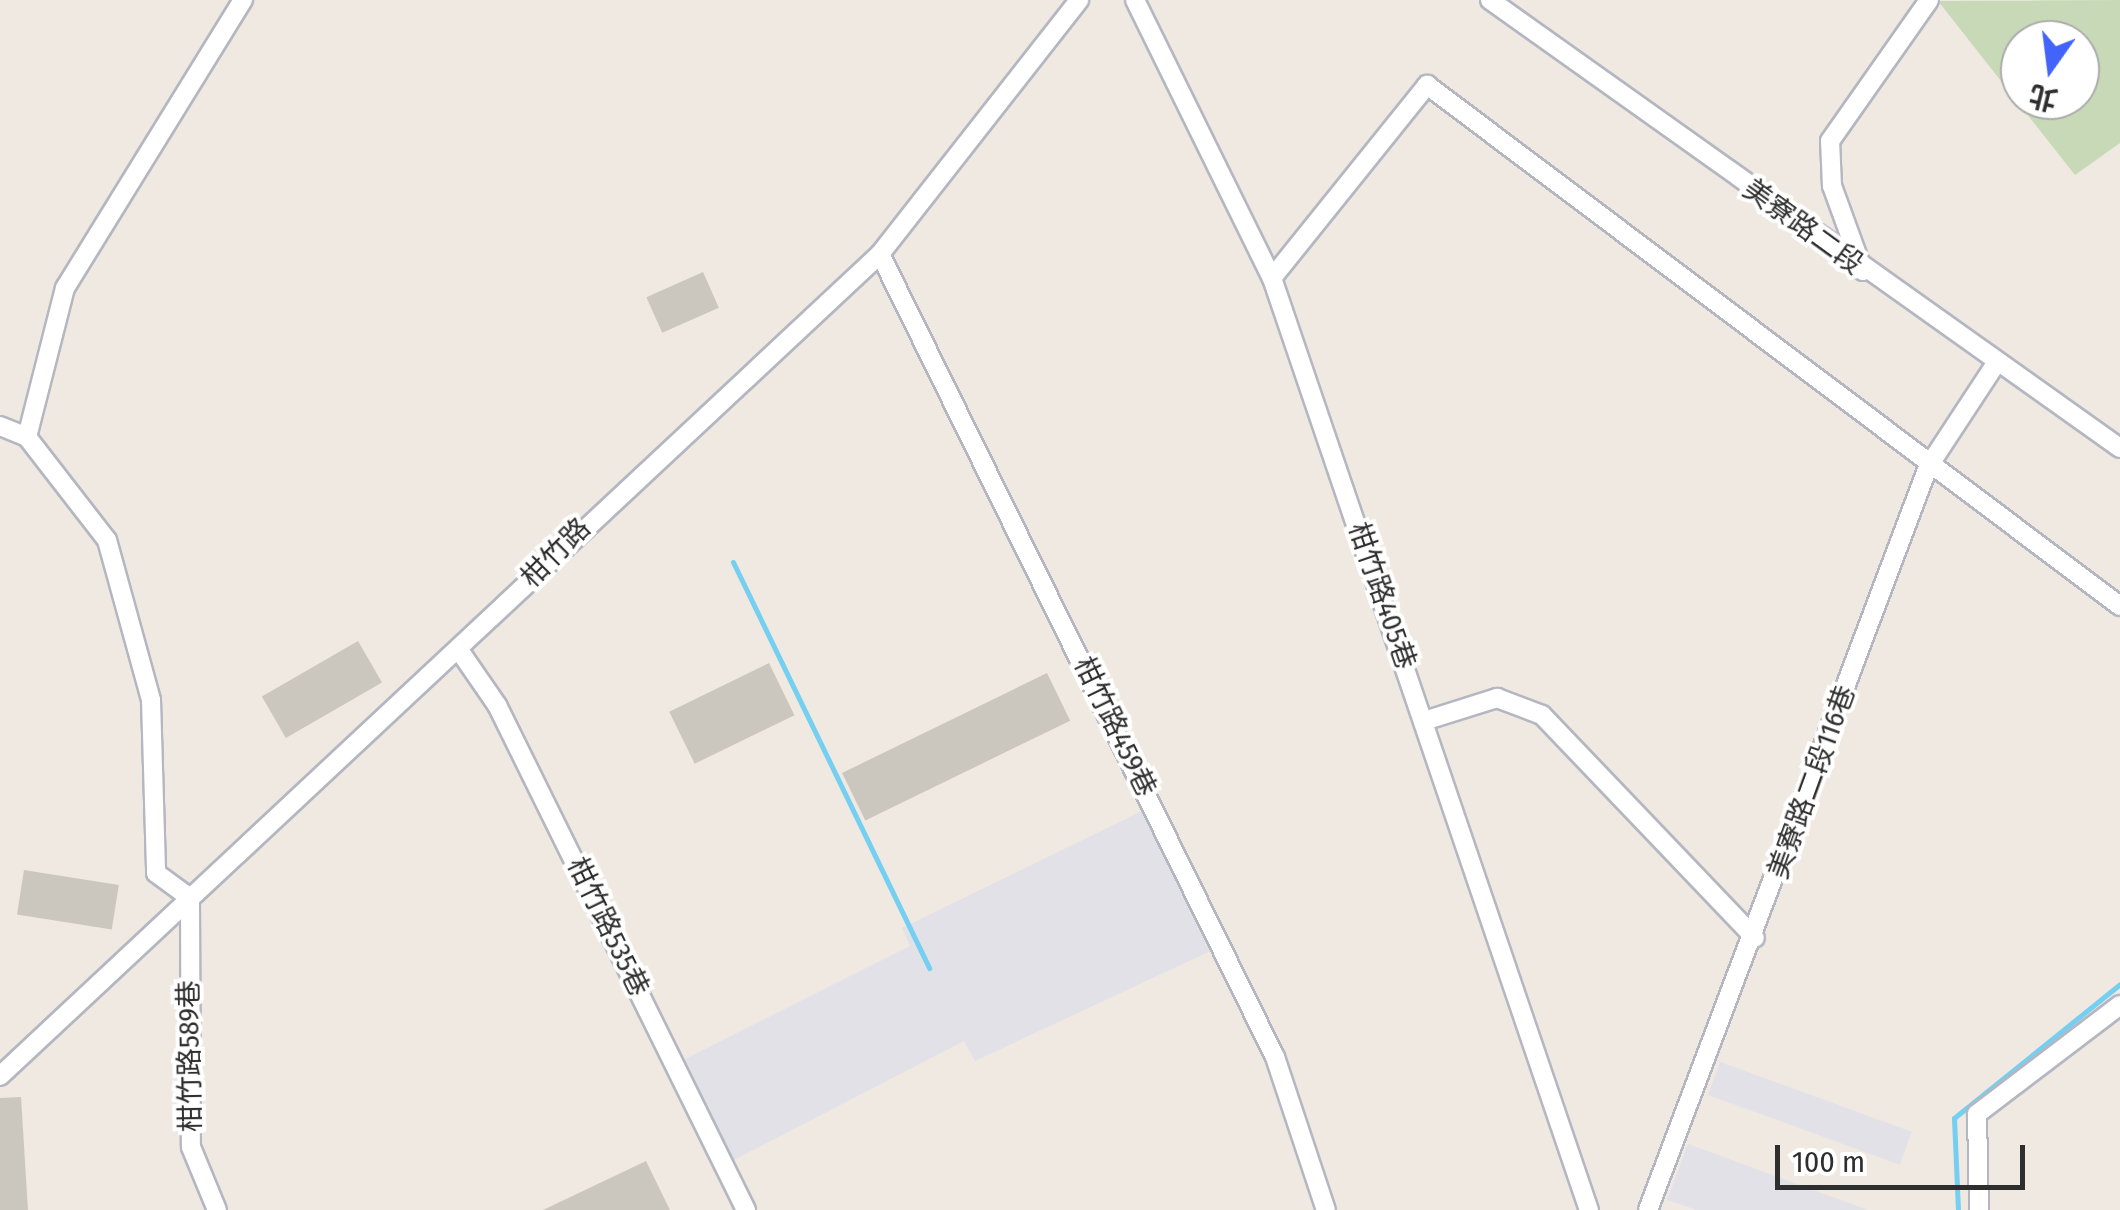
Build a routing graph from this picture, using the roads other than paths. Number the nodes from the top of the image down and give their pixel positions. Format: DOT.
graph roads {
  1 [pos="242,0"];
  2 [pos="1079,0"];
  3 [pos="1135,0"];
  4 [pos="1490,0"];
  5 [pos="1930,0"];
  6 [pos="880,254"];
  7 [pos="1863,272"];
  8 [pos="1272,278"];
  9 [pos="1995,365"];
  10 [pos="0,426"];
  11 [pos="26,437"];
  12 [pos="2120,448"];
  13 [pos="1928,467"];
  14 [pos="2120,606"];
  15 [pos="459,650"];
  16 [pos="1424,721"];
  17 [pos="190,898"];
  18 [pos="1755,938"];
  19 [pos="2120,1005"];
  20 [pos="0,1076"];
  21 [pos="217,1210"];
  22 [pos="746,1210"];
  23 [pos="1326,1210"];
  24 [pos="1589,1210"];
  25 [pos="1648,1210"];
  26 [pos="1980,1210"];
  1 -- 11 [label="street"];
  2 -- 6 [label="street, 柑竹路"];
  3 -- 8 [label="street, 柑竹路405巷"];
  4 -- 7 [label="street, 美寮路二段"];
  5 -- 7 [label="street"];
  6 -- 15 [label="street, 柑竹路"];
  6 -- 23 [label="street, 柑竹路459巷"];
  7 -- 9 [label="street, 美寮路二段"];
  8 -- 13 [label="street"];
  8 -- 16 [label="street, 柑竹路405巷"];
  9 -- 12 [label="street, 美寮路二段"];
  9 -- 13 [label="street, 美寮路二段116巷"];
  10 -- 11 [label="street"];
  11 -- 17 [label="street"];
  13 -- 14 [label="street"];
  13 -- 18 [label="street, 美寮路二段116巷"];
  15 -- 17 [label="street, 柑竹路"];
  15 -- 22 [label="street, 柑竹路535巷"];
  16 -- 18 [label="street"];
  16 -- 24 [label="street, 柑竹路405巷"];
  17 -- 20 [label="street, 柑竹路"];
  17 -- 21 [label="street, 柑竹路589巷"];
  18 -- 25 [label="street, 美寮路二段116巷"];
  19 -- 26 [label="street"];
}
